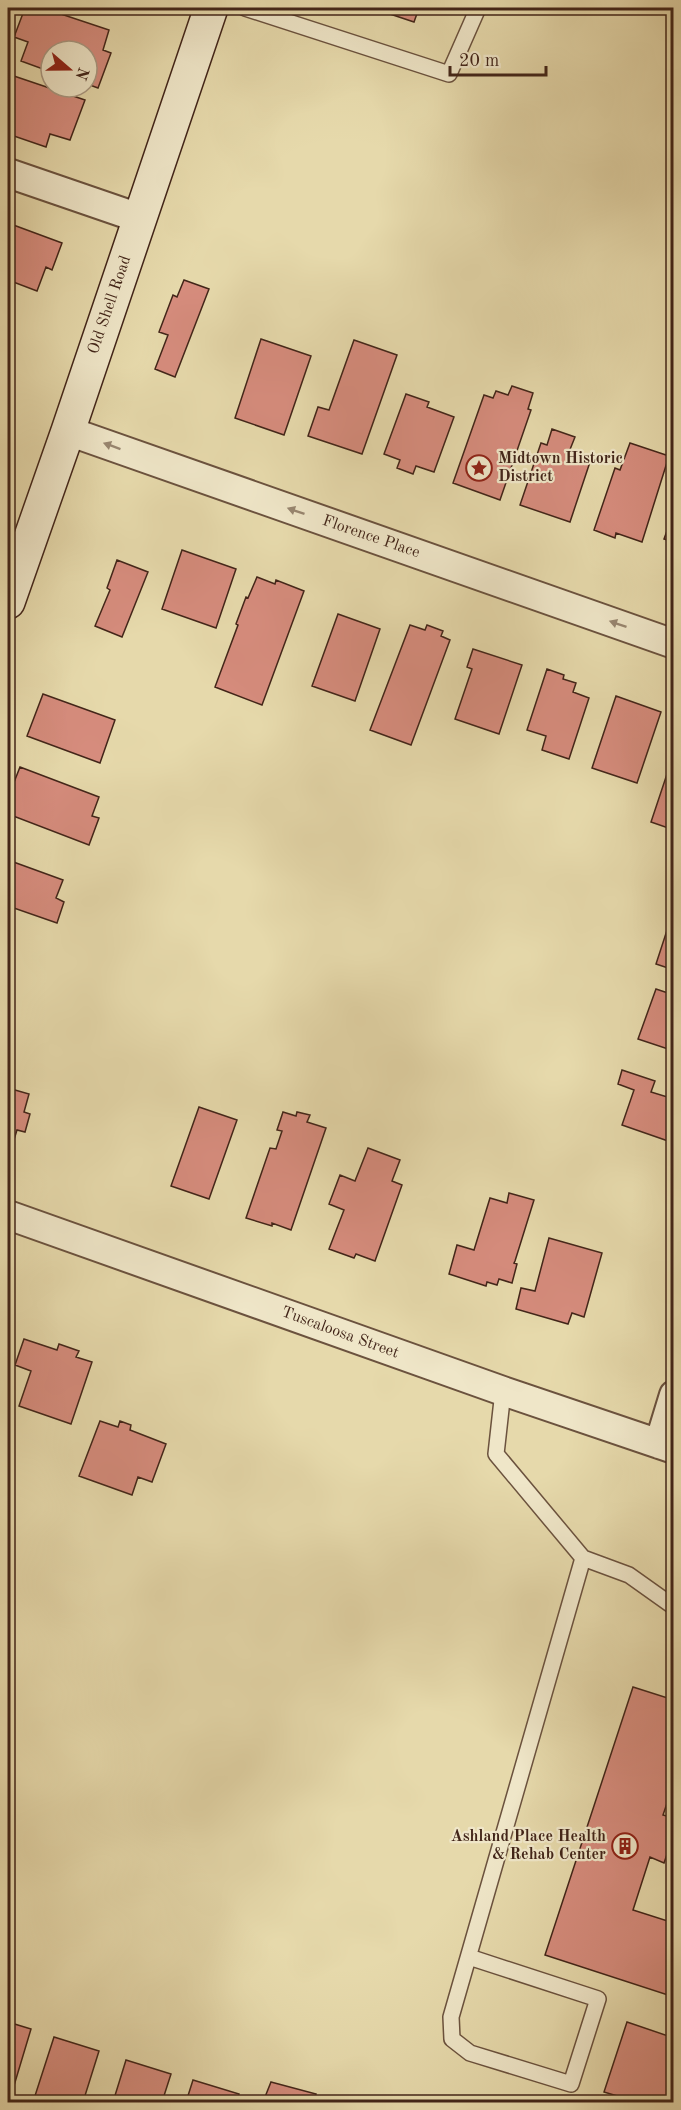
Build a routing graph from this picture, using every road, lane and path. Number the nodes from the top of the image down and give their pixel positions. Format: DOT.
graph roads {
  1 [pos="211,8"];
  2 [pos="245,8"];
  3 [pos="478,8"];
  4 [pos="8,173"];
  5 [pos="140,218"];
  6 [pos="68,430"];
  7 [pos="8,602"];
  8 [pos="674,644"];
  9 [pos="8,1215"];
  10 [pos="503,1391"];
  11 [pos="674,1395"];
  12 [pos="666,1447"];
  13 [pos="583,1558"];
  14 [pos="674,1607"];
  15 [pos="469,1957"];
  1 -- 5 [label="street, Old Shell Road"];
  2 -- 3 [label="lane"];
  4 -- 5 [label="street"];
  5 -- 6 [label="street, Old Shell Road"];
  6 -- 7 [label="street, Old Shell Road"];
  8 -- 6 [label="street, Florence Place, one-way"];
  9 -- 10 [label="street, Tuscaloosa Street"];
  10 -- 12 [label="street, Tuscaloosa Street"];
  10 -- 13 [label="lane"];
  11 -- 12 [label="street"];
  13 -- 14 [label="lane"];
  13 -- 15 [label="lane"];
  15 -- 15 [label="lane"];
}
